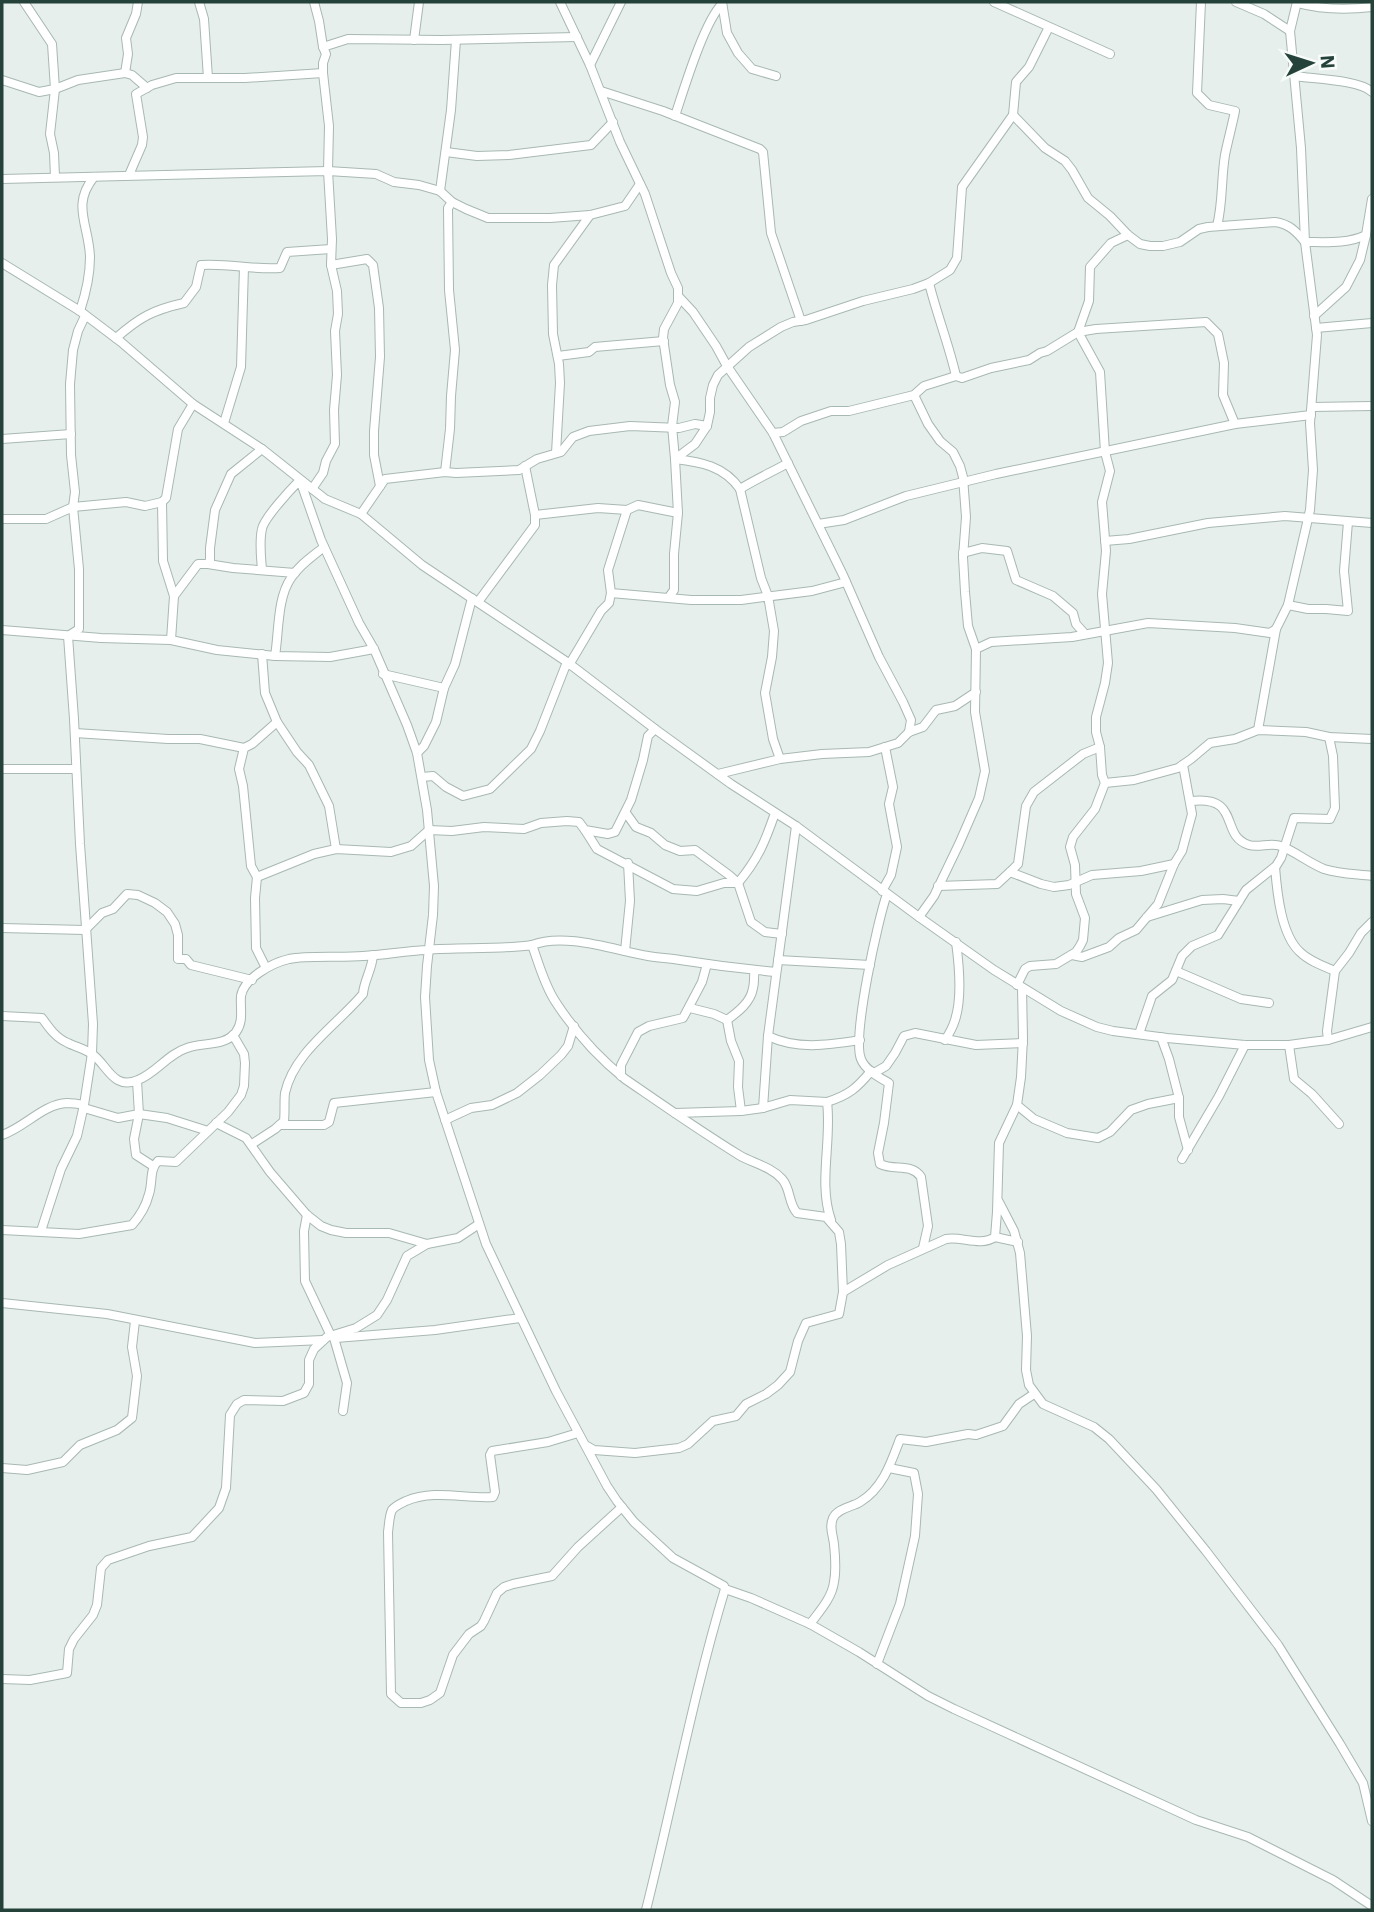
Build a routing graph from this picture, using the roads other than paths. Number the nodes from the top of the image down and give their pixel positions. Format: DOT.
graph roads {
  1 [pos="24,2"];
  2 [pos="138,2"];
  3 [pos="199,2"];
  4 [pos="314,2"];
  5 [pos="419,2"];
  6 [pos="560,2"];
  7 [pos="621,2"];
  8 [pos="994,2"];
  9 [pos="1201,2"];
  10 [pos="1237,2"];
  11 [pos="1297,2"];
  12 [pos="722,3"];
  13 [pos="1014,6"];
  14 [pos="1372,7"];
  15 [pos="1049,27"];
  16 [pos="1290,31"];
  17 [pos="577,37"];
  18 [pos="414,40"];
  19 [pos="456,40"];
  20 [pos="323,47"];
  21 [pos="1110,54"];
  22 [pos="590,65"];
  23 [pos="125,73"];
  24 [pos="323,73"];
  25 [pos="776,76"];
  26 [pos="1295,76"];
  27 [pos="208,78"];
  28 [pos="2,80"];
  29 [pos="147,88"];
  30 [pos="55,89"];
  31 [pos="1372,90"];
  32 [pos="601,91"];
  33 [pos="1013,115"];
  34 [pos="675,116"];
  35 [pos="613,122"];
  36 [pos="446,152"];
  37 [pos="328,171"];
  38 [pos="129,175"];
  39 [pos="55,177"];
  40 [pos="94,177"];
  41 [pos="2,179"];
  42 [pos="640,184"];
  43 [pos="440,191"];
  44 [pos="1372,198"];
  45 [pos="452,202"];
  46 [pos="590,215"];
  47 [pos="1217,226"];
  48 [pos="1128,235"];
  49 [pos="1366,235"];
  50 [pos="1305,242"];
  51 [pos="331,249"];
  52 [pos="2,262"];
  53 [pos="331,265"];
  54 [pos="244,267"];
  55 [pos="929,284"];
  56 [pos="679,297"];
  57 [pos="83,314"];
  58 [pos="1314,316"];
  59 [pos="801,321"];
  60 [pos="1372,324"];
  61 [pos="1316,328"];
  62 [pos="1078,332"];
  63 [pos="116,338"];
  64 [pos="664,341"];
  65 [pos="558,356"];
  66 [pos="727,366"];
  67 [pos="956,376"];
  68 [pos="914,395"];
  69 [pos="193,404"];
  70 [pos="1372,406"];
  71 [pos="1312,411"];
  72 [pos="224,422"];
  73 [pos="1235,424"];
  74 [pos="672,426"];
  75 [pos="707,426"];
  76 [pos="773,433"];
  77 [pos="71,434"];
  78 [pos="2,439"];
  79 [pos="262,449"];
  80 [pos="1105,452"];
  81 [pos="555,453"];
  82 [pos="675,459"];
  83 [pos="788,463"];
  84 [pos="525,466"];
  85 [pos="445,472"];
  86 [pos="300,480"];
  87 [pos="963,484"];
  88 [pos="380,486"];
  89 [pos="312,489"];
  90 [pos="740,489"];
  91 [pos="162,502"];
  92 [pos="73,507"];
  93 [pos="627,510"];
  94 [pos="678,513"];
  95 [pos="361,514"];
  96 [pos="535,514"];
  97 [pos="2,519"];
  98 [pos="1308,519"];
  99 [pos="1348,522"];
  100 [pos="1372,523"];
  101 [pos="818,524"];
  102 [pos="1105,541"];
  103 [pos="324,547"];
  104 [pos="963,553"];
  105 [pos="208,564"];
  106 [pos="262,570"];
  107 [pos="295,573"];
  108 [pos="846,582"];
  109 [pos="611,593"];
  110 [pos="174,596"];
  111 [pos="768,596"];
  112 [pos="669,597"];
  113 [pos="475,600"];
  114 [pos="1288,605"];
  115 [pos="1276,629"];
  116 [pos="2,630"];
  117 [pos="1106,630"];
  118 [pos="1085,634"];
  119 [pos="68,636"];
  120 [pos="171,640"];
  121 [pos="374,649"];
  122 [pos="976,649"];
  123 [pos="262,654"];
  124 [pos="275,656"];
  125 [pos="568,664"];
  126 [pos="383,674"];
  127 [pos="444,688"];
  128 [pos="975,692"];
  129 [pos="276,722"];
  130 [pos="655,729"];
  131 [pos="1258,730"];
  132 [pos="909,732"];
  133 [pos="75,733"];
  134 [pos="1329,737"];
  135 [pos="1372,739"];
  136 [pos="885,747"];
  137 [pos="1100,747"];
  138 [pos="244,748"];
  139 [pos="417,753"];
  140 [pos="780,759"];
  141 [pos="1183,765"];
  142 [pos="2,769"];
  143 [pos="76,769"];
  144 [pos="718,775"];
  145 [pos="422,777"];
  146 [pos="1105,783"];
  147 [pos="1191,801"];
  148 [pos="626,813"];
  149 [pos="775,813"];
  150 [pos="796,826"];
  151 [pos="429,830"];
  152 [pos="585,830"];
  153 [pos="1284,848"];
  154 [pos="336,849"];
  155 [pos="628,863"];
  156 [pos="1174,864"];
  157 [pos="1275,867"];
  158 [pos="1010,873"];
  159 [pos="1372,876"];
  160 [pos="257,877"];
  161 [pos="1075,882"];
  162 [pos="738,883"];
  163 [pos="938,886"];
  164 [pos="884,892"];
  165 [pos="1239,901"];
  166 [pos="919,917"];
  167 [pos="1147,917"];
  168 [pos="1372,922"];
  169 [pos="2,928"];
  170 [pos="85,930"];
  171 [pos="782,934"];
  172 [pos="956,942"];
  173 [pos="532,945"];
  174 [pos="428,950"];
  175 [pos="625,951"];
  176 [pos="373,955"];
  177 [pos="1071,956"];
  178 [pos="778,960"];
  179 [pos="707,964"];
  180 [pos="870,965"];
  181 [pos="266,968"];
  182 [pos="755,970"];
  183 [pos="1176,971"];
  184 [pos="1335,971"];
  185 [pos="776,972"];
  186 [pos="252,980"];
  187 [pos="1020,986"];
  188 [pos="1269,1003"];
  189 [pos="690,1008"];
  190 [pos="2,1016"];
  191 [pos="727,1020"];
  192 [pos="574,1026"];
  193 [pos="1371,1028"];
  194 [pos="1139,1034"];
  195 [pos="233,1035"];
  196 [pos="768,1036"];
  197 [pos="1161,1037"];
  198 [pos="860,1040"];
  199 [pos="946,1040"];
  200 [pos="1328,1040"];
  201 [pos="1023,1043"];
  202 [pos="1245,1045"];
  203 [pos="1289,1045"];
  204 [pos="92,1054"];
  205 [pos="873,1072"];
  206 [pos="621,1076"];
  207 [pos="137,1081"];
  208 [pos="436,1091"];
  209 [pos="1179,1098"];
  210 [pos="827,1102"];
  211 [pos="1017,1105"];
  212 [pos="84,1106"];
  213 [pos="763,1108"];
  214 [pos="741,1111"];
  215 [pos="674,1113"];
  216 [pos="139,1114"];
  217 [pos="445,1120"];
  218 [pos="216,1123"];
  219 [pos="1339,1124"];
  220 [pos="280,1125"];
  221 [pos="208,1131"];
  222 [pos="2,1135"];
  223 [pos="252,1144"];
  224 [pos="1188,1150"];
  225 [pos="1182,1159"];
  226 [pos="153,1166"];
  227 [pos="998,1200"];
  228 [pos="307,1215"];
  229 [pos="479,1224"];
  230 [pos="834,1228"];
  231 [pos="2,1230"];
  232 [pos="41,1231"];
  233 [pos="995,1237"];
  234 [pos="1018,1242"];
  235 [pos="427,1244"];
  236 [pos="923,1248"];
  237 [pos="843,1292"];
  238 [pos="2,1303"];
  239 [pos="520,1318"];
  240 [pos="135,1321"];
  241 [pos="329,1338"];
  242 [pos="1034,1394"];
  243 [pos="343,1411"];
  244 [pos="578,1433"];
  245 [pos="585,1445"];
  246 [pos="2,1468"];
  247 [pos="889,1468"];
  248 [pos="622,1507"];
  249 [pos="725,1589"];
  250 [pos="810,1624"];
  251 [pos="877,1664"];
  252 [pos="2,1679"];
  253 [pos="1372,1821"];
  254 [pos="1372,1906"];
  255 [pos="646,1910"];
  1 -- 30 [label="street"];
  2 -- 23 [label="street"];
  3 -- 27 [label="street"];
  4 -- 20 [label="street"];
  5 -- 18 [label="street"];
  6 -- 17 [label="street"];
  7 -- 22 [label="street"];
  8 -- 13 [label="street"];
  9 -- 47 [label="street"];
  10 -- 16 [label="street"];
  11 -- 14 [label="street"];
  11 -- 16 [label="street"];
  12 -- 25 [label="street"];
  12 -- 34 [label="street"];
  13 -- 15 [label="street"];
  15 -- 21 [label="street"];
  15 -- 33 [label="street"];
  16 -- 26 [label="street"];
  17 -- 19 [label="street"];
  17 -- 22 [label="street"];
  18 -- 19 [label="street"];
  18 -- 20 [label="street"];
  19 -- 36 [label="street"];
  20 -- 24 [label="street"];
  22 -- 32 [label="street"];
  23 -- 29 [label="street"];
  23 -- 30 [label="street"];
  24 -- 27 [label="street"];
  24 -- 37 [label="street"];
  26 -- 31 [label="street"];
  26 -- 50 [label="street"];
  27 -- 29 [label="street"];
  28 -- 30 [label="street"];
  29 -- 38 [label="street"];
  30 -- 39 [label="street"];
  32 -- 34 [label="street"];
  32 -- 35 [label="street"];
  33 -- 48 [label="street"];
  33 -- 55 [label="street"];
  34 -- 59 [label="street"];
  35 -- 36 [label="street"];
  35 -- 42 [label="street"];
  36 -- 43 [label="street"];
  37 -- 38 [label="street"];
  37 -- 43 [label="street"];
  37 -- 51 [label="street"];
  38 -- 40 [label="street"];
  39 -- 40 [label="street"];
  39 -- 41 [label="street"];
  40 -- 57 [label="street"];
  42 -- 46 [label="street"];
  42 -- 56 [label="street"];
  43 -- 45 [label="street"];
  44 -- 49 [label="street"];
  45 -- 46 [label="street"];
  45 -- 85 [label="street"];
  46 -- 65 [label="street"];
  47 -- 48 [label="street"];
  47 -- 50 [label="street"];
  48 -- 62 [label="street"];
  49 -- 50 [label="street"];
  49 -- 58 [label="street"];
  50 -- 58 [label="street"];
  51 -- 53 [label="street"];
  51 -- 54 [label="street"];
  52 -- 57 [label="street"];
  53 -- 88 [label="street"];
  53 -- 89 [label="street"];
  54 -- 63 [label="street"];
  54 -- 72 [label="street"];
  55 -- 59 [label="street"];
  55 -- 67 [label="street"];
  56 -- 64 [label="street"];
  56 -- 66 [label="street"];
  57 -- 63 [label="street"];
  57 -- 77 [label="street"];
  58 -- 61 [label="street"];
  59 -- 66 [label="street"];
  60 -- 61 [label="street"];
  61 -- 71 [label="street"];
  62 -- 67 [label="street"];
  62 -- 73 [label="street"];
  62 -- 80 [label="street"];
  63 -- 69 [label="street"];
  64 -- 65 [label="street"];
  64 -- 74 [label="street"];
  65 -- 81 [label="street"];
  66 -- 75 [label="street"];
  66 -- 76 [label="street"];
  67 -- 68 [label="street"];
  68 -- 76 [label="street"];
  68 -- 87 [label="street"];
  69 -- 72 [label="street"];
  69 -- 91 [label="street"];
  70 -- 71 [label="street"];
  71 -- 73 [label="street"];
  71 -- 98 [label="street"];
  72 -- 79 [label="street"];
  73 -- 80 [label="street"];
  74 -- 75 [label="street"];
  74 -- 81 [label="street"];
  74 -- 82 [label="street"];
  75 -- 82 [label="street"];
  76 -- 83 [label="street"];
  77 -- 78 [label="street"];
  77 -- 92 [label="street"];
  79 -- 86 [label="street"];
  79 -- 105 [label="street"];
  80 -- 87 [label="street"];
  80 -- 102 [label="street"];
  81 -- 84 [label="street"];
  82 -- 90 [label="street"];
  82 -- 94 [label="street"];
  83 -- 90 [label="street"];
  83 -- 101 [label="street"];
  84 -- 85 [label="street"];
  84 -- 96 [label="street"];
  85 -- 88 [label="street"];
  86 -- 89 [label="street"];
  86 -- 103 [label="street"];
  86 -- 106 [label="street"];
  87 -- 101 [label="street"];
  87 -- 104 [label="street"];
  88 -- 95 [label="street"];
  89 -- 95 [label="street"];
  90 -- 111 [label="street"];
  91 -- 92 [label="street"];
  91 -- 110 [label="street"];
  92 -- 97 [label="street"];
  92 -- 119 [label="street"];
  93 -- 94 [label="street"];
  93 -- 96 [label="street"];
  93 -- 109 [label="street"];
  94 -- 112 [label="street"];
  95 -- 113 [label="street"];
  96 -- 113 [label="street"];
  98 -- 99 [label="street"];
  98 -- 102 [label="street"];
  98 -- 114 [label="street"];
  99 -- 100 [label="street"];
  99 -- 114 [label="street"];
  101 -- 108 [label="street"];
  102 -- 117 [label="street"];
  103 -- 107 [label="street"];
  103 -- 121 [label="street"];
  104 -- 118 [label="street"];
  104 -- 122 [label="street"];
  105 -- 106 [label="street"];
  105 -- 110 [label="street"];
  106 -- 107 [label="street"];
  107 -- 124 [label="street"];
  108 -- 111 [label="street"];
  108 -- 132 [label="street"];
  109 -- 112 [label="street"];
  109 -- 125 [label="street"];
  110 -- 120 [label="street"];
  111 -- 112 [label="street"];
  111 -- 140 [label="street"];
  113 -- 125 [label="street"];
  113 -- 127 [label="street"];
  114 -- 115 [label="street"];
  115 -- 117 [label="street"];
  115 -- 131 [label="street"];
  116 -- 119 [label="street"];
  117 -- 118 [label="street"];
  117 -- 137 [label="street"];
  118 -- 122 [label="street"];
  119 -- 120 [label="street"];
  119 -- 133 [label="street"];
  120 -- 123 [label="street"];
  121 -- 124 [label="street"];
  121 -- 126 [label="street"];
  122 -- 128 [label="street"];
  123 -- 124 [label="street"];
  123 -- 129 [label="street"];
  125 -- 130 [label="street"];
  125 -- 145 [label="street"];
  126 -- 127 [label="street"];
  126 -- 139 [label="street"];
  127 -- 139 [label="street"];
  128 -- 132 [label="street"];
  128 -- 163 [label="street"];
  129 -- 138 [label="street"];
  129 -- 154 [label="street"];
  130 -- 144 [label="street"];
  130 -- 148 [label="street"];
  131 -- 134 [label="street"];
  131 -- 141 [label="street"];
  132 -- 136 [label="street"];
  133 -- 138 [label="street"];
  133 -- 143 [label="street"];
  134 -- 135 [label="street"];
  134 -- 153 [label="street"];
  136 -- 140 [label="street"];
  136 -- 164 [label="street"];
  137 -- 146 [label="street"];
  137 -- 158 [label="street"];
  138 -- 160 [label="street"];
  139 -- 145 [label="street"];
  140 -- 144 [label="street"];
  141 -- 146 [label="street"];
  141 -- 147 [label="street"];
  142 -- 143 [label="street"];
  143 -- 170 [label="street"];
  144 -- 149 [label="street"];
  145 -- 151 [label="street"];
  146 -- 161 [label="street"];
  147 -- 153 [label="street"];
  147 -- 156 [label="street"];
  148 -- 152 [label="street"];
  148 -- 162 [label="street"];
  149 -- 150 [label="street"];
  149 -- 162 [label="street"];
  150 -- 164 [label="street"];
  150 -- 171 [label="street"];
  151 -- 152 [label="street"];
  151 -- 154 [label="street"];
  151 -- 174 [label="street"];
  152 -- 155 [label="street"];
  153 -- 157 [label="street"];
  153 -- 159 [label="street"];
  154 -- 160 [label="street"];
  155 -- 162 [label="street"];
  155 -- 175 [label="street"];
  156 -- 161 [label="street"];
  156 -- 167 [label="street"];
  157 -- 165 [label="street"];
  157 -- 184 [label="street"];
  158 -- 161 [label="street"];
  158 -- 163 [label="street"];
  160 -- 181 [label="street"];
  161 -- 177 [label="street"];
  162 -- 171 [label="street"];
  163 -- 166 [label="street"];
  164 -- 166 [label="street"];
  164 -- 180 [label="street"];
  165 -- 167 [label="street"];
  165 -- 183 [label="street"];
  166 -- 172 [label="street"];
  167 -- 177 [label="street"];
  168 -- 184 [label="street"];
  169 -- 170 [label="street"];
  170 -- 186 [label="street"];
  170 -- 204 [label="street"];
  171 -- 178 [label="street"];
  172 -- 187 [label="street"];
  172 -- 199 [label="street"];
  173 -- 174 [label="street"];
  173 -- 175 [label="street"];
  173 -- 192 [label="street"];
  174 -- 176 [label="street"];
  174 -- 208 [label="street"];
  175 -- 179 [label="street"];
  176 -- 181 [label="street"];
  176 -- 220 [label="street"];
  177 -- 187 [label="street"];
  178 -- 180 [label="street"];
  178 -- 185 [label="street"];
  179 -- 182 [label="street"];
  179 -- 189 [label="street"];
  180 -- 198 [label="street"];
  181 -- 186 [label="street"];
  182 -- 185 [label="street"];
  182 -- 191 [label="street"];
  183 -- 188 [label="street"];
  183 -- 194 [label="street"];
  184 -- 200 [label="street"];
  185 -- 196 [label="street"];
  186 -- 195 [label="street"];
  187 -- 194 [label="street"];
  187 -- 201 [label="street"];
  189 -- 191 [label="street"];
  189 -- 206 [label="street"];
  190 -- 204 [label="street"];
  191 -- 214 [label="street"];
  192 -- 206 [label="street"];
  192 -- 217 [label="street"];
  193 -- 200 [label="street"];
  194 -- 197 [label="street"];
  195 -- 207 [label="street"];
  195 -- 218 [label="street"];
  196 -- 198 [label="street"];
  196 -- 213 [label="street"];
  197 -- 202 [label="street"];
  197 -- 209 [label="street"];
  198 -- 205 [label="street"];
  199 -- 201 [label="street"];
  199 -- 205 [label="street"];
  200 -- 203 [label="street"];
  201 -- 211 [label="street"];
  202 -- 203 [label="street"];
  202 -- 224 [label="street"];
  203 -- 219 [label="street"];
  204 -- 207 [label="street"];
  204 -- 212 [label="street"];
  205 -- 210 [label="street"];
  205 -- 236 [label="street"];
  206 -- 215 [label="street"];
  207 -- 216 [label="street"];
  208 -- 217 [label="street"];
  208 -- 220 [label="street"];
  209 -- 211 [label="street"];
  209 -- 224 [label="street"];
  210 -- 213 [label="street"];
  210 -- 230 [label="street"];
  211 -- 227 [label="street"];
  212 -- 216 [label="street"];
  212 -- 222 [label="street"];
  212 -- 232 [label="street"];
  213 -- 214 [label="street"];
  214 -- 215 [label="street"];
  215 -- 230 [label="street"];
  216 -- 221 [label="street"];
  216 -- 226 [label="street"];
  217 -- 229 [label="street"];
  218 -- 221 [label="street"];
  218 -- 223 [label="street"];
  220 -- 223 [label="street"];
  221 -- 226 [label="street"];
  223 -- 228 [label="street"];
  224 -- 225 [label="street"];
  226 -- 232 [label="street"];
  227 -- 233 [label="street"];
  227 -- 234 [label="street"];
  228 -- 235 [label="street"];
  228 -- 241 [label="street"];
  229 -- 235 [label="street"];
  229 -- 239 [label="street"];
  230 -- 237 [label="street"];
  231 -- 232 [label="street"];
  233 -- 234 [label="street"];
  233 -- 236 [label="street"];
  234 -- 242 [label="street"];
  235 -- 241 [label="street"];
  236 -- 237 [label="street"];
  237 -- 245 [label="street"];
  238 -- 240 [label="street"];
  239 -- 241 [label="street"];
  239 -- 244 [label="street"];
  240 -- 241 [label="street"];
  240 -- 246 [label="street"];
  241 -- 243 [label="street"];
  241 -- 252 [label="street"];
  242 -- 247 [label="street"];
  242 -- 253 [label="street"];
  244 -- 245 [label="street"];
  244 -- 248 [label="street"];
  245 -- 248 [label="street"];
  247 -- 250 [label="street"];
  247 -- 251 [label="street"];
  248 -- 249 [label="street"];
  249 -- 250 [label="street"];
  249 -- 255 [label="street"];
  250 -- 251 [label="street"];
  251 -- 254 [label="street"];
}
